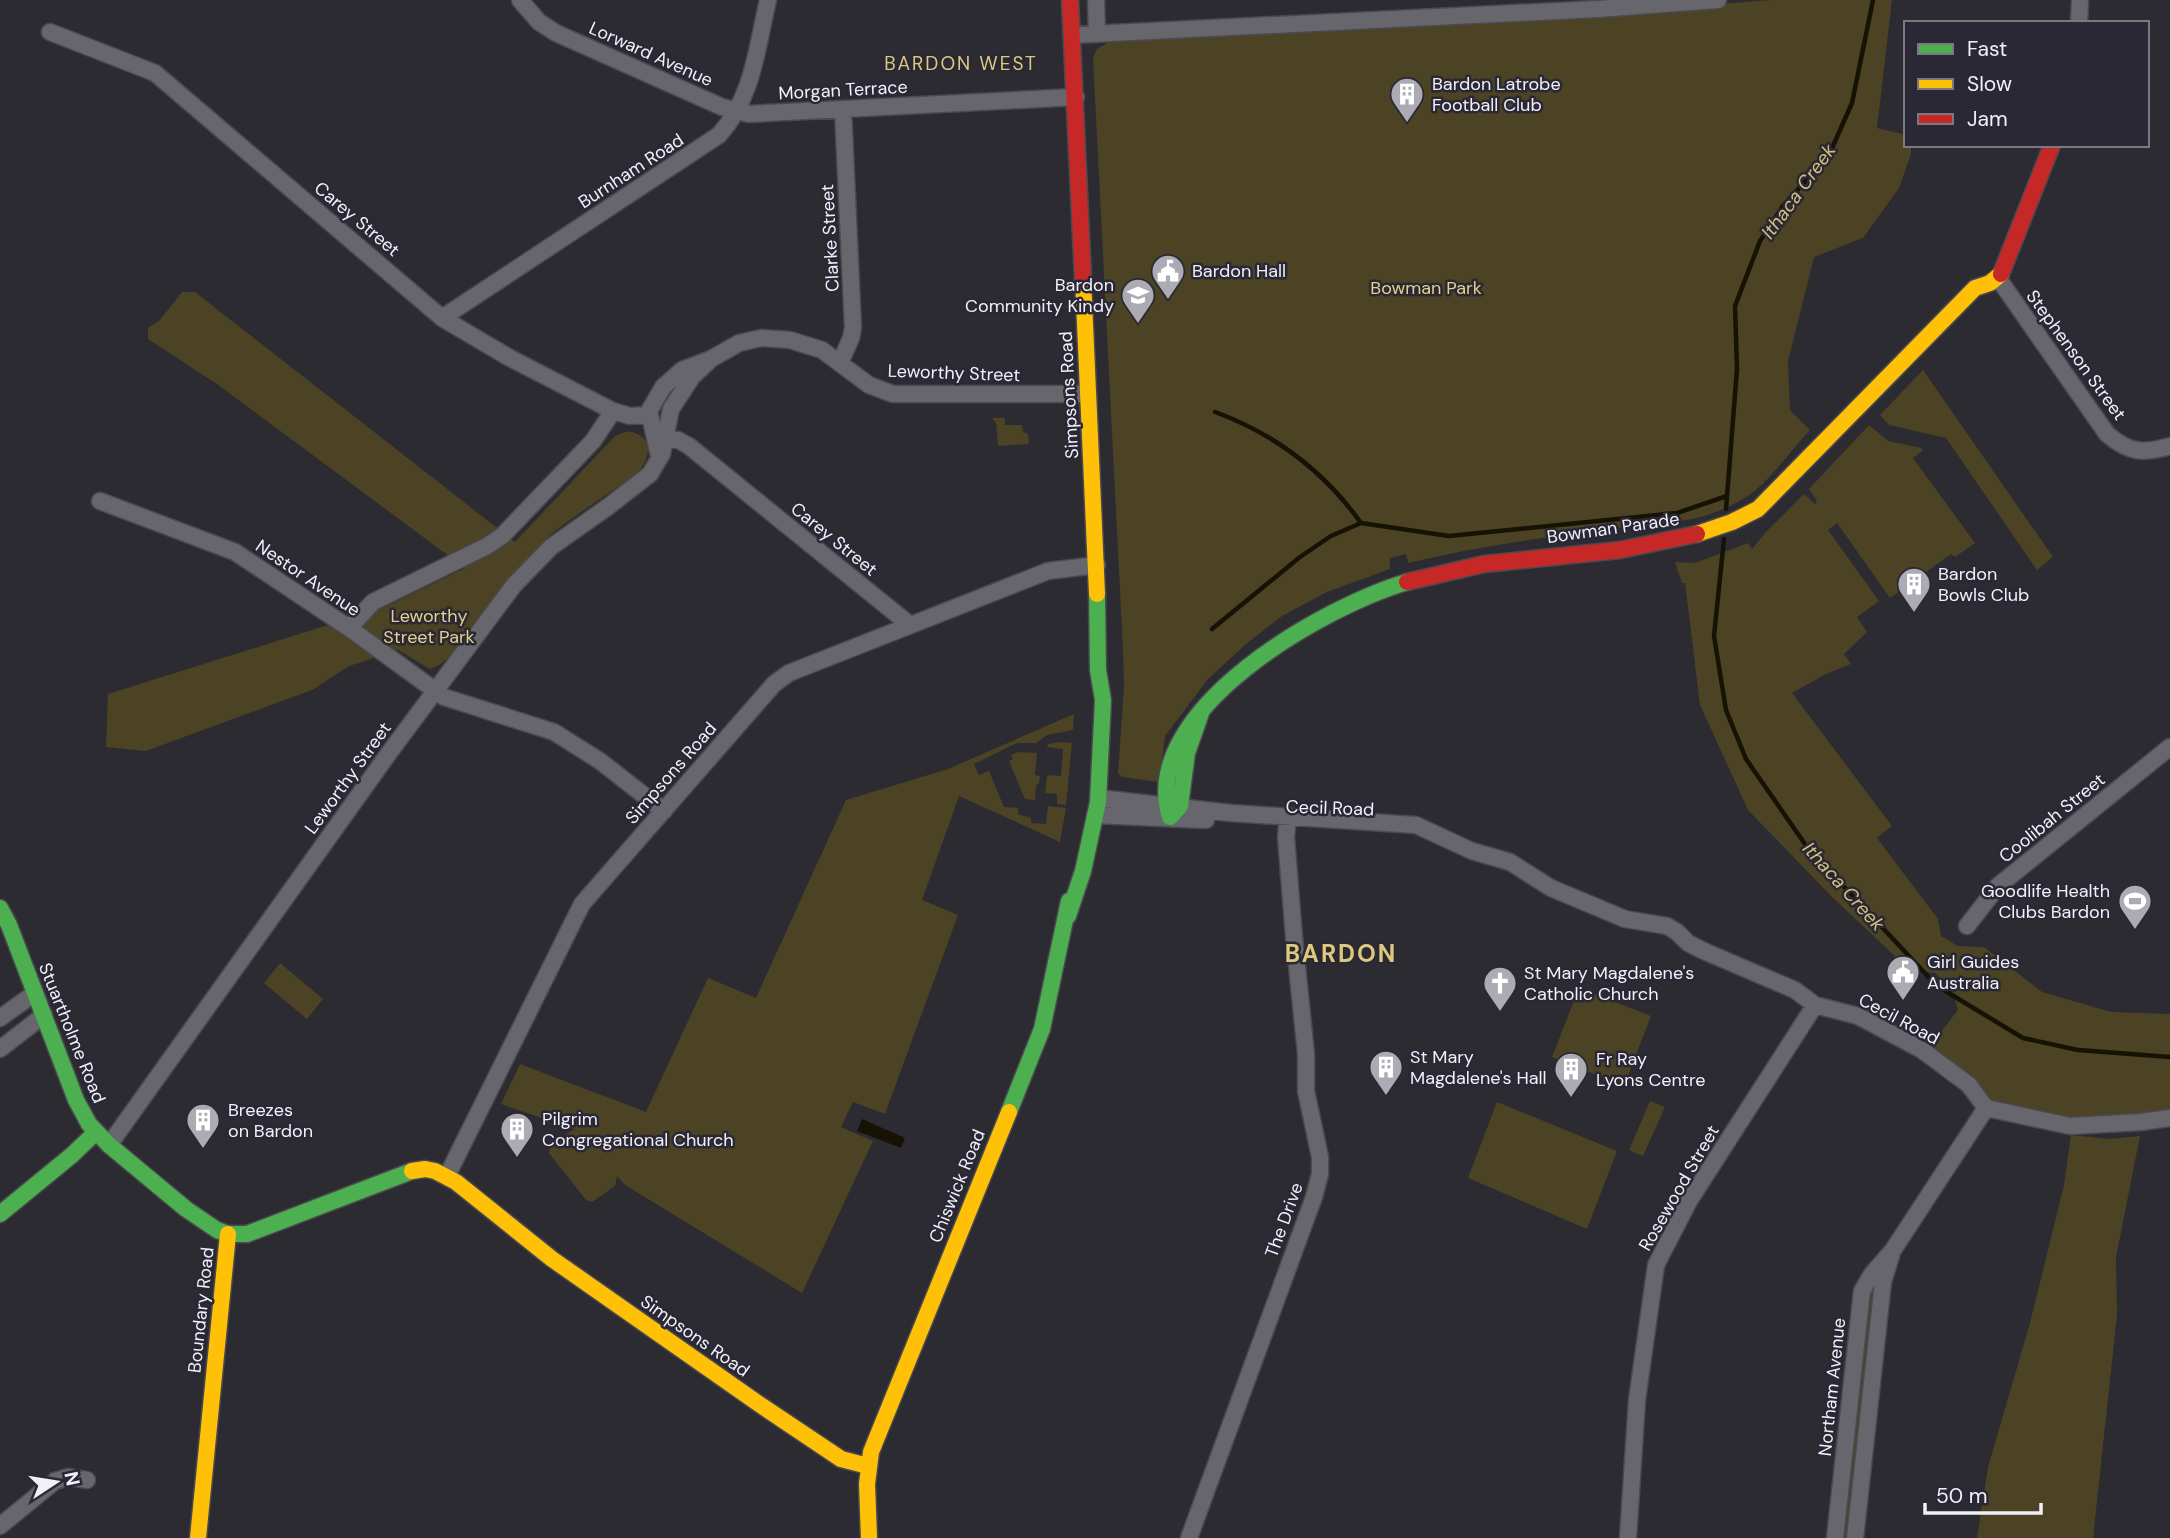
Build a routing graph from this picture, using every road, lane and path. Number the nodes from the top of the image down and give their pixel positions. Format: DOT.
graph roads {
  1 [pos="520,0"];
  2 [pos="768,0"];
  3 [pos="1070,0"];
  4 [pos="1096,0"];
  5 [pos="1718,0"];
  6 [pos="2080,0"];
  7 [pos="2078,21"];
  8 [pos="50,32"];
  9 [pos="1097,34"];
  10 [pos="1072,36"];
  11 [pos="1076,97"];
  12 [pos="843,109"];
  13 [pos="737,112"];
  14 [pos="2051,147"];
  15 [pos="1998,278"];
  16 [pos="442,317"];
  17 [pos="711,359"];
  18 [pos="840,363"];
  19 [pos="1088,394"];
  20 [pos="612,411"];
  21 [pos="649,415"];
  22 [pos="664,438"];
  23 [pos="2170,446"];
  24 [pos="654,468"];
  25 [pos="100,501"];
  26 [pos="1097,565"];
  27 [pos="910,625"];
  28 [pos="349,628"];
  29 [pos="435,691"];
  30 [pos="2170,747"];
  31 [pos="1093,806"];
  32 [pos="1171,809"];
  33 [pos="663,811"];
  34 [pos="1287,822"];
  35 [pos="0,908"];
  36 [pos="1967,926"];
  37 [pos="35,993"];
  38 [pos="1815,1004"];
  39 [pos="44,1016"];
  40 [pos="0,1018"];
  41 [pos="0,1049"];
  42 [pos="1986,1108"];
  43 [pos="2170,1118"];
  44 [pos="96,1132"];
  45 [pos="108,1145"];
  46 [pos="447,1176"];
  47 [pos="0,1214"];
  48 [pos="228,1234"];
  49 [pos="1892,1250"];
  50 [pos="868,1466"];
  51 [pos="87,1480"];
  52 [pos="0,1526"];
  53 [pos="198,1538"];
  54 [pos="869,1538"];
  55 [pos="1189,1538"];
  56 [pos="1628,1538"];
  57 [pos="1835,1538"];
  58 [pos="1855,1538"];
  1 -- 13 [label="street, Lorward Avenue"];
  2 -- 13 [label="street, Burnham Road"];
  3 -- 10 [label="main road, Simpsons Road"];
  4 -- 9 [label="street"];
  5 -- 9 [label="street"];
  6 -- 7 [label="street"];
  8 -- 16 [label="street, Carey Street"];
  9 -- 10 [label="street"];
  10 -- 11 [label="main road, Simpsons Road"];
  11 -- 12 [label="street, Morgan Terrace"];
  11 -- 19 [label="main road, Simpsons Road"];
  12 -- 13 [label="street, Morgan Terrace"];
  12 -- 18 [label="street, Clarke Street"];
  13 -- 16 [label="street, Burnham Road"];
  14 -- 15 [label="main road"];
  15 -- 23 [label="street, Stephenson Street"];
  15 -- 32 [label="main road, Bowman Parade"];
  16 -- 20 [label="street, Carey Street"];
  17 -- 18 [label="street, Leworthy Street"];
  17 -- 21 [label="street, Leworthy Street"];
  17 -- 22 [label="street, Leworthy Street"];
  18 -- 19 [label="street, Leworthy Street"];
  19 -- 26 [label="main road, Simpsons Road"];
  20 -- 21 [label="street, Carey Street"];
  20 -- 28 [label="street"];
  21 -- 22 [label="street"];
  21 -- 24 [label="street"];
  22 -- 24 [label="street, Leworthy Street"];
  22 -- 27 [label="street, Carey Street"];
  24 -- 29 [label="street, Leworthy Street"];
  25 -- 28 [label="street, Nestor Avenue"];
  26 -- 27 [label="street, Simpsons Road"];
  26 -- 31 [label="main road, Chiswick Road"];
  27 -- 33 [label="street, Simpsons Road"];
  28 -- 29 [label="street, Nestor Avenue"];
  29 -- 33 [label="street, Nestor Avenue"];
  29 -- 45 [label="street, Leworthy Street"];
  30 -- 36 [label="street, Coolibah Street"];
  31 -- 32 [label="street, Cecil Road"];
  31 -- 50 [label="main road, Chiswick Road"];
  32 -- 34 [label="street, Cecil Road"];
  33 -- 46 [label="street, Simpsons Road"];
  34 -- 38 [label="street, Cecil Road"];
  34 -- 55 [label="street, The Drive"];
  35 -- 37 [label="main road, Stuartholme Road"];
  37 -- 39 [label="main road, Stuartholme Road"];
  37 -- 40 [label="street"];
  38 -- 42 [label="street, Cecil Road"];
  38 -- 56 [label="street, Rosewood Street"];
  39 -- 41 [label="street"];
  39 -- 44 [label="main road, Stuartholme Road"];
  42 -- 43 [label="street"];
  42 -- 49 [label="street, Northam Avenue"];
  44 -- 45 [label="main road, Stuartholme Road"];
  44 -- 47 [label="main road"];
  45 -- 48 [label="main road, Stuartholme Road"];
  46 -- 48 [label="main road, Boundary Road"];
  46 -- 50 [label="main road, Simpsons Road"];
  48 -- 53 [label="main road, Boundary Road"];
  49 -- 57 [label="street, Northam Avenue"];
  49 -- 58 [label="street, Northam Avenue"];
  50 -- 54 [label="main road"];
  51 -- 52 [label="street"];
}
